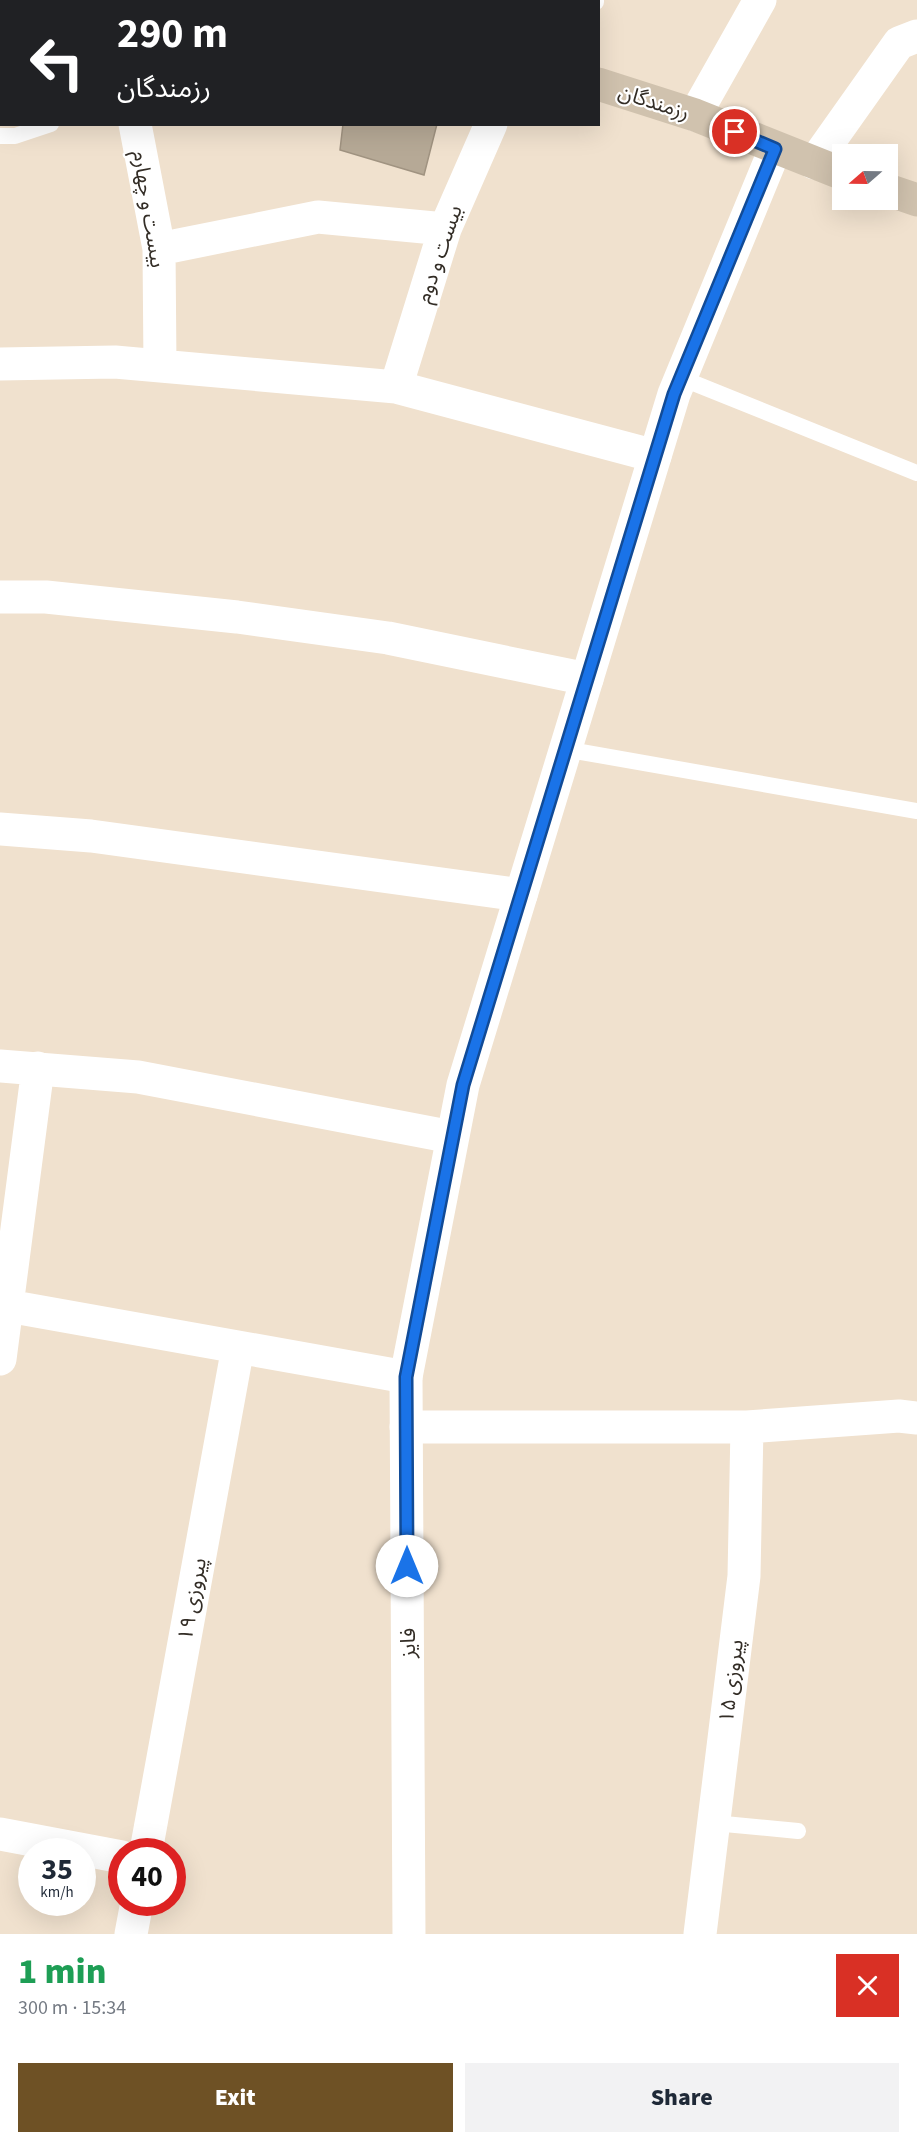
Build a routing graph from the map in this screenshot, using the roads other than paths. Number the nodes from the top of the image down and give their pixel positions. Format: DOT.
graph roads {
  1 [pos="760,0"];
  2 [pos="917,36"];
  3 [pos="600,85"];
  4 [pos="695,115"];
  5 [pos="45,126"];
  6 [pos="135,126"];
  7 [pos="490,126"];
  8 [pos="0,136"];
  9 [pos="775,149"];
  10 [pos="828,168"];
  11 [pos="898,193"];
  12 [pos="917,200"];
  13 [pos="445,229"];
  14 [pos="159,249"];
  15 [pos="0,364"];
  16 [pos="160,366"];
  17 [pos="681,378"];
  18 [pos="396,387"];
  19 [pos="655,456"];
  20 [pos="917,473"];
  21 [pos="0,597"];
  22 [pos="586,679"];
  23 [pos="564,749"];
  24 [pos="917,811"];
  25 [pos="0,829"];
  26 [pos="520,895"];
  27 [pos="0,1066"];
  28 [pos="38,1068"];
  29 [pos="452,1137"];
  30 [pos="8,1306"];
  31 [pos="238,1347"];
  32 [pos="0,1359"];
  33 [pos="406,1377"];
  34 [pos="917,1418"];
  35 [pos="406,1427"];
  36 [pos="747,1427"];
  37 [pos="714,1823"];
  38 [pos="798,1831"];
  39 [pos="0,1834"];
  40 [pos="148,1838"];
  41 [pos="108,1854"];
  42 [pos="134,1916"];
  43 [pos="131,1934"];
  44 [pos="409,1934"];
  45 [pos="700,1934"];
  1 -- 4 [label="street"];
  2 -- 10 [label="street"];
  3 -- 4 [label="main road, رزمندگان"];
  4 -- 9 [label="main road, رزمندگان"];
  5 -- 8 [label="lane"];
  6 -- 14 [label="street, بیست و چهارم"];
  7 -- 13 [label="street, بیست و دوم"];
  9 -- 10 [label="main road, رزمندگان"];
  9 -- 17 [label="street, فایز"];
  11 -- 12 [label="main road"];
  13 -- 14 [label="street"];
  13 -- 18 [label="street, بیست و دوم"];
  14 -- 16 [label="street, بیست و چهارم"];
  15 -- 16 [label="street"];
  16 -- 18 [label="street"];
  17 -- 19 [label="street, فایز"];
  17 -- 20 [label="lane"];
  18 -- 19 [label="street"];
  19 -- 22 [label="street, فایز"];
  21 -- 22 [label="street"];
  22 -- 23 [label="street, فایز"];
  23 -- 24 [label="lane"];
  23 -- 26 [label="street, فایز"];
  25 -- 26 [label="street"];
  26 -- 29 [label="street, فایز"];
  27 -- 28 [label="street"];
  28 -- 29 [label="street"];
  28 -- 30 [label="street"];
  29 -- 33 [label="street, فایز"];
  30 -- 31 [label="street"];
  30 -- 32 [label="street"];
  31 -- 33 [label="street"];
  31 -- 40 [label="street, پیروزی ۱۹"];
  33 -- 35 [label="street, فایز"];
  34 -- 36 [label="street"];
  35 -- 36 [label="street"];
  35 -- 44 [label="street, فایز"];
  36 -- 37 [label="street, پیروزی ۱۵"];
  37 -- 38 [label="lane"];
  37 -- 45 [label="street, پیروزی ۱۵"];
  39 -- 41 [label="street"];
  42 -- 43 [label="street"];
}
